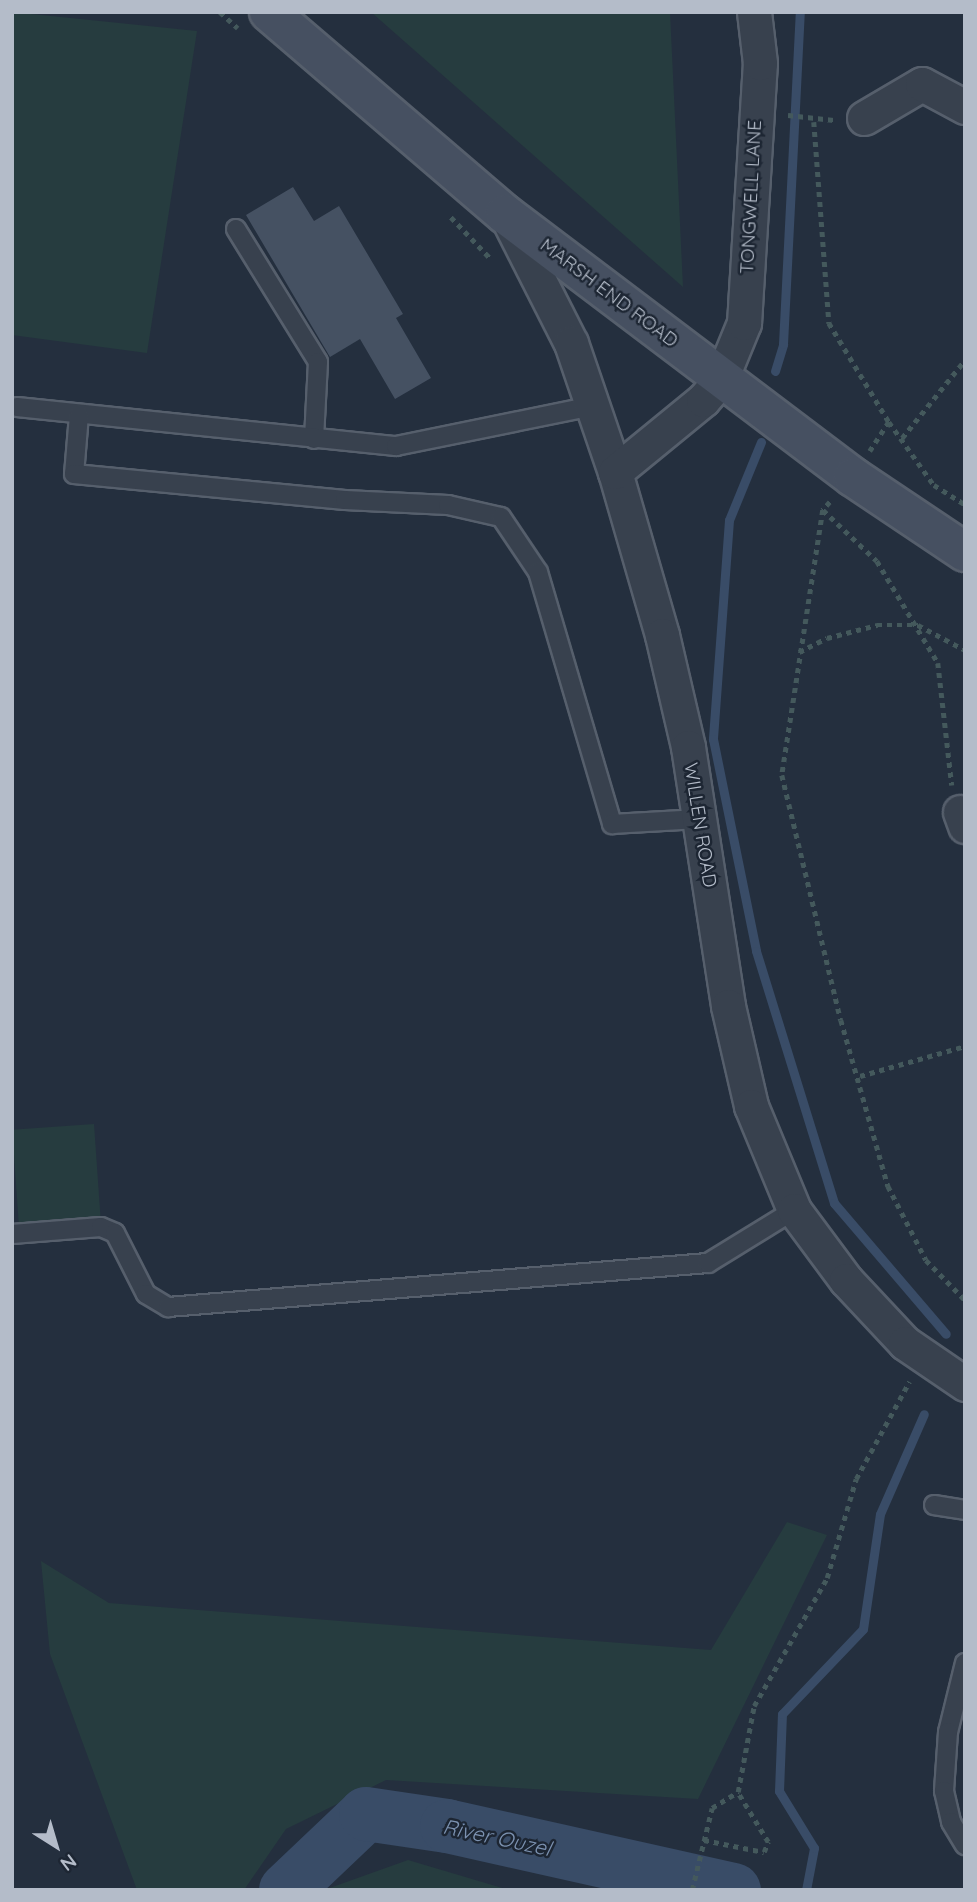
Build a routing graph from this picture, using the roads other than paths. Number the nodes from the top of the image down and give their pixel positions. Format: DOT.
graph roads {
  1 [pos="754,12"];
  2 [pos="255,21"];
  3 [pos="965,107"];
  4 [pos="864,118"];
  5 [pos="505,214"];
  6 [pos="236,229"];
  7 [pos="721,379"];
  8 [pos="593,406"];
  9 [pos="17,407"];
  10 [pos="79,415"];
  11 [pos="314,439"];
  12 [pos="615,472"];
  13 [pos="965,552"];
  14 [pos="699,819"];
  15 [pos="794,1210"];
  16 [pos="12,1234"];
  17 [pos="965,1384"];
  18 [pos="934,1505"];
  19 [pos="965,1510"];
  20 [pos="965,1663"];
  21 [pos="959,1714"];
  22 [pos="965,1845"];
  1 -- 7 [label="street, TONGWELL LANE"];
  2 -- 5 [label="street, MARSH END ROAD"];
  3 -- 4 [label="street"];
  5 -- 7 [label="street, MARSH END ROAD"];
  5 -- 8 [label="street, WILLEN ROAD"];
  6 -- 11 [label="lane"];
  7 -- 12 [label="street"];
  7 -- 13 [label="street, MARSH END ROAD"];
  8 -- 11 [label="lane"];
  8 -- 12 [label="street, WILLEN ROAD"];
  9 -- 10 [label="lane"];
  10 -- 11 [label="lane"];
  10 -- 14 [label="lane"];
  12 -- 14 [label="street, WILLEN ROAD"];
  14 -- 15 [label="street, WILLEN ROAD"];
  15 -- 16 [label="lane"];
  15 -- 17 [label="street, WILLEN ROAD"];
  18 -- 19 [label="lane"];
  20 -- 21 [label="lane"];
  21 -- 22 [label="lane"];
}
